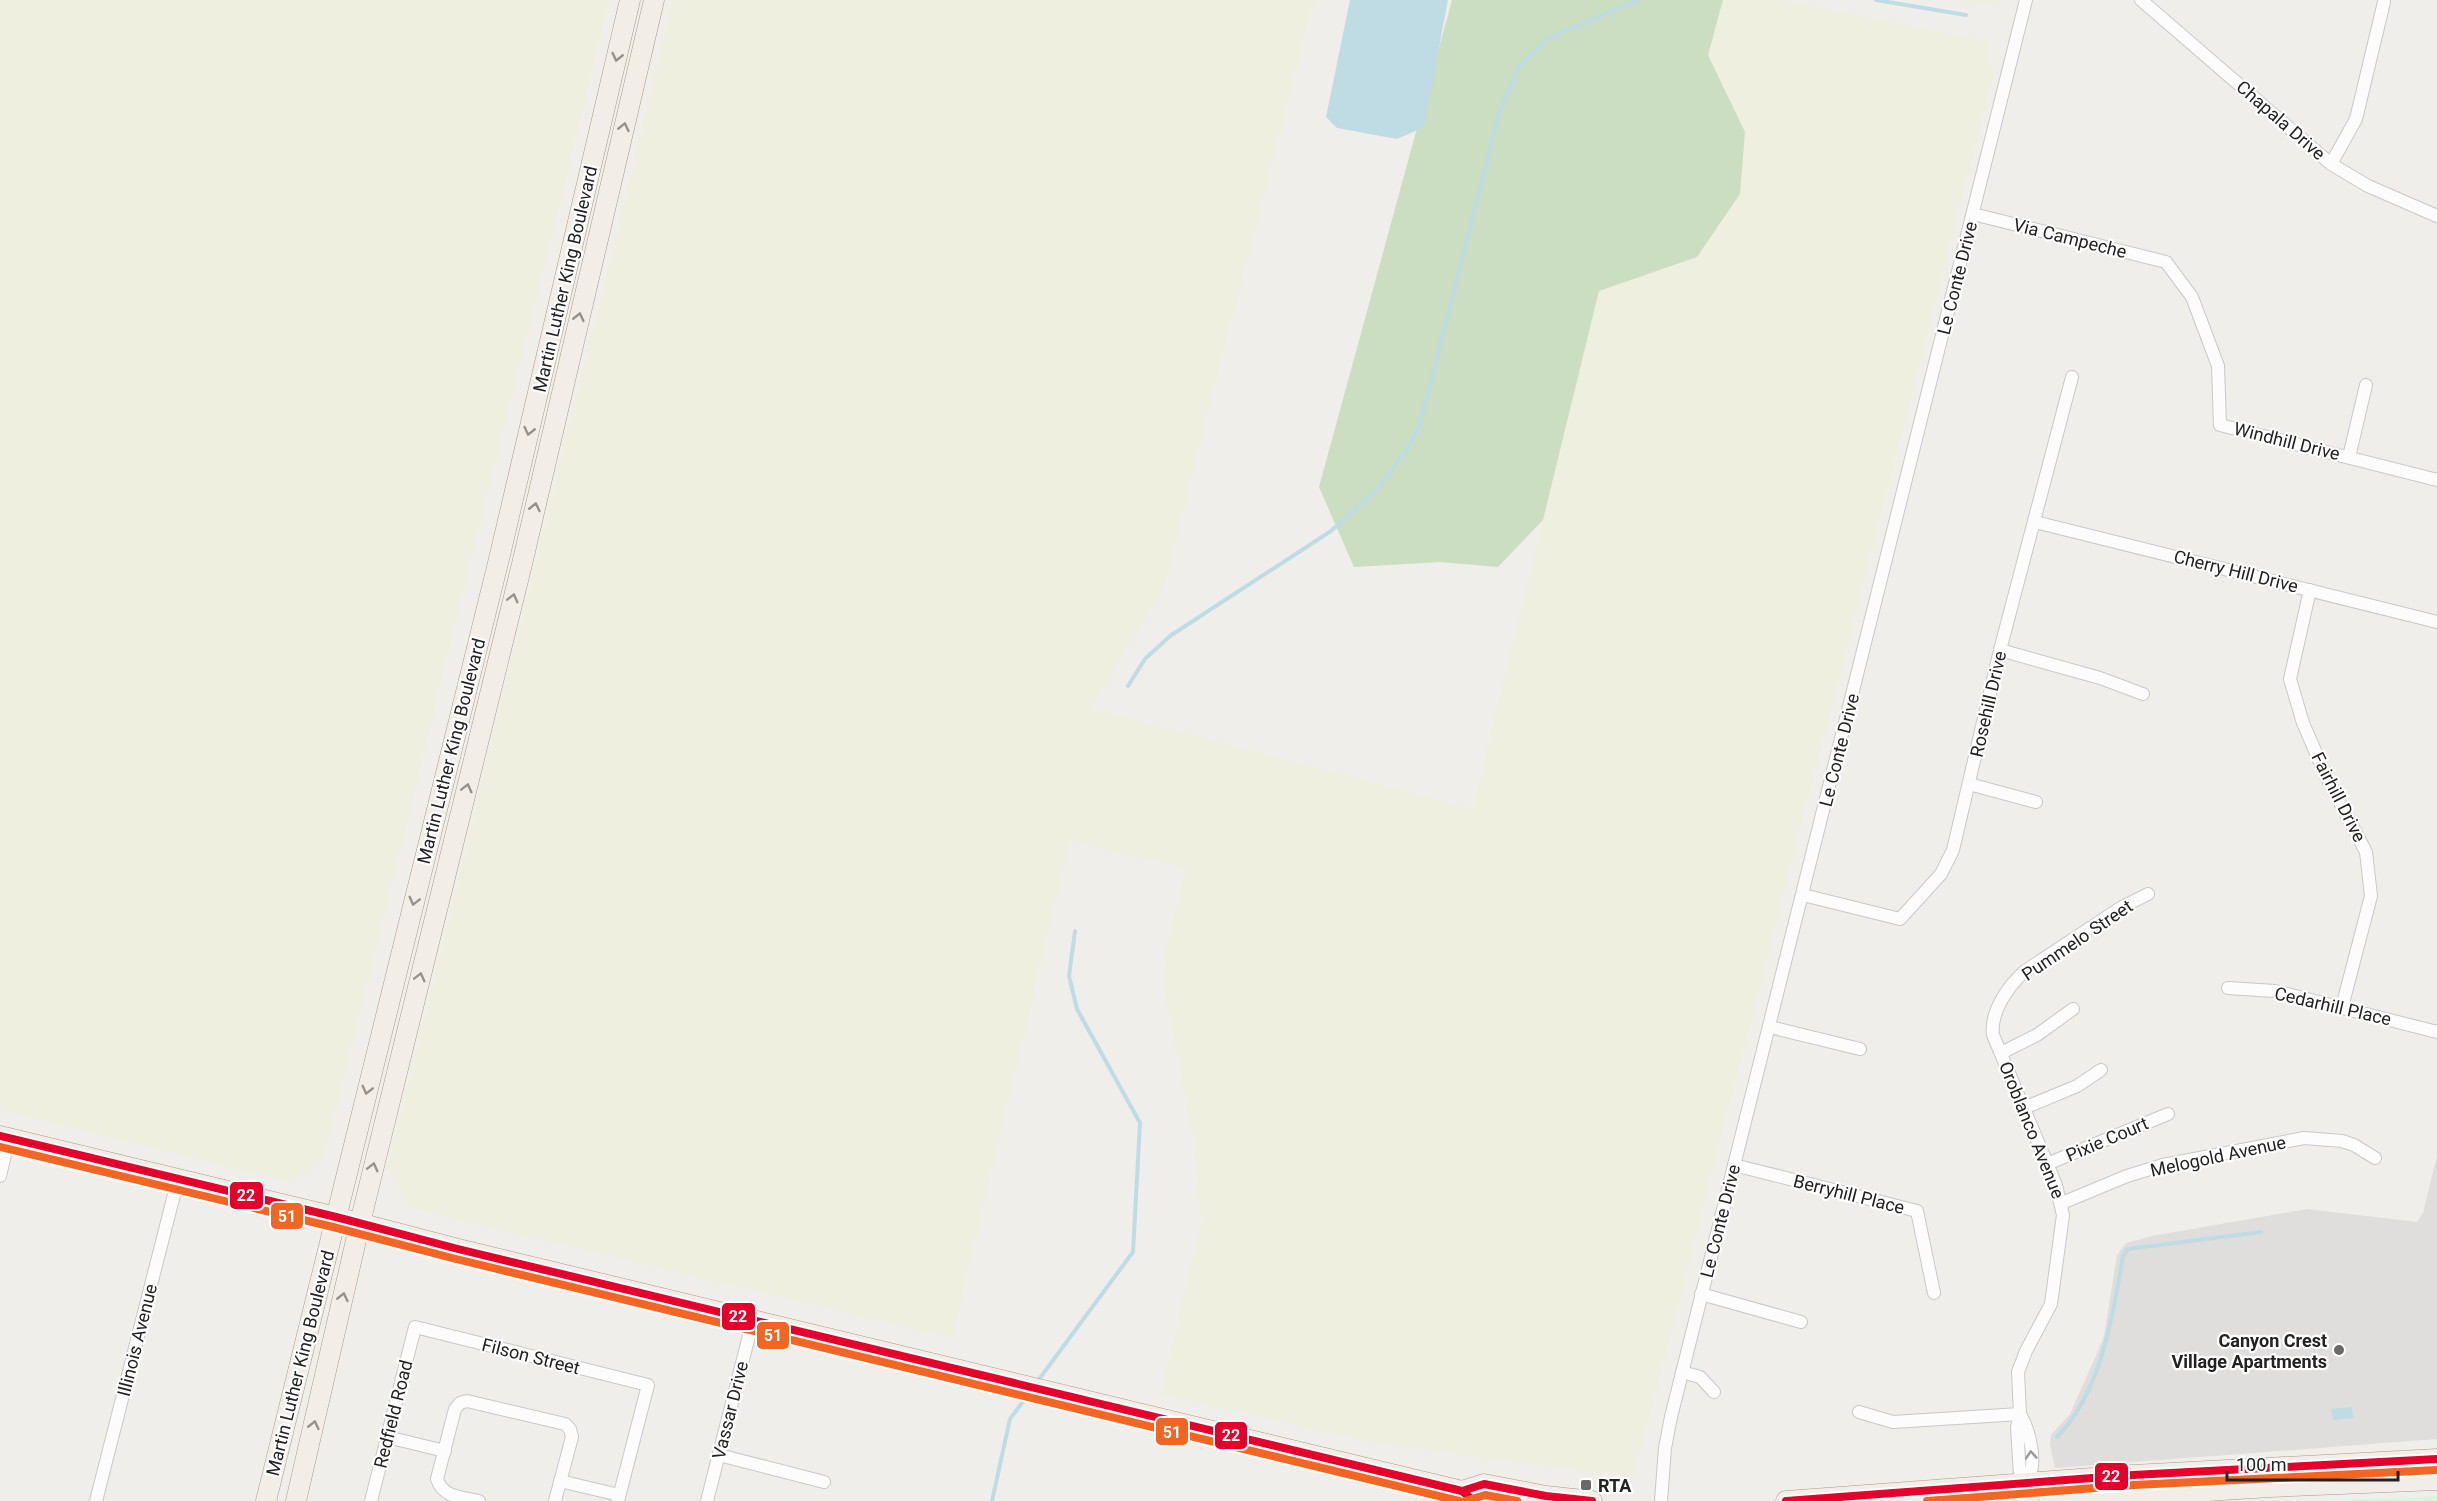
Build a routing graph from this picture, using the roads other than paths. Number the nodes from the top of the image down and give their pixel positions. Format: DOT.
graph roads {
  1 [pos="630,0"];
  2 [pos="654,0"];
  3 [pos="2026,0"];
  4 [pos="2141,0"];
  5 [pos="2164,0"];
  6 [pos="2384,2"];
  7 [pos="2156,11"];
  8 [pos="2331,164"];
  9 [pos="1973,214"];
  10 [pos="2437,216"];
  11 [pos="2166,262"];
  12 [pos="2072,377"];
  13 [pos="2366,385"];
  14 [pos="2349,457"];
  15 [pos="2437,480"];
  16 [pos="2035,522"];
  17 [pos="2310,590"];
  18 [pos="2437,622"];
  19 [pos="2000,650"];
  20 [pos="2143,694"];
  21 [pos="1969,784"];
  22 [pos="2036,802"];
  23 [pos="2148,894"];
  24 [pos="1803,895"];
  25 [pos="2228,988"];
  26 [pos="2342,1007"];
  27 [pos="2073,1009"];
  28 [pos="1992,1020"];
  29 [pos="1770,1027"];
  30 [pos="2437,1032"];
  31 [pos="1860,1049"];
  32 [pos="2001,1053"];
  33 [pos="2102,1070"];
  34 [pos="2024,1108"];
  35 [pos="2168,1114"];
  36 [pos="5,1137"];
  37 [pos="2375,1158"];
  38 [pos="2047,1164"];
  39 [pos="1734,1165"];
  40 [pos="0,1176"];
  41 [pos="178,1179"];
  42 [pos="2062,1203"];
  43 [pos="336,1217"];
  44 [pos="360,1223"];
  45 [pos="1934,1293"];
  46 [pos="1701,1294"];
  47 [pos="753,1320"];
  48 [pos="1801,1322"];
  49 [pos="415,1327"];
  50 [pos="1682,1372"];
  51 [pos="1713,1392"];
  52 [pos="1859,1412"];
  53 [pos="2020,1414"];
  54 [pos="387,1437"];
  55 [pos="444,1451"];
  56 [pos="719,1455"];
  57 [pos="2437,1459"];
  58 [pos="2437,1480"];
  59 [pos="560,1481"];
  60 [pos="824,1482"];
  61 [pos="2027,1482"];
  62 [pos="619,1498"];
  63 [pos="1465,1498"];
  64 [pos="96,1501"];
  65 [pos="266,1501"];
  66 [pos="296,1501"];
  67 [pos="371,1501"];
  68 [pos="479,1501"];
  69 [pos="555,1501"];
  70 [pos="707,1501"];
  71 [pos="1592,1501"];
  72 [pos="1661,1501"];
  73 [pos="1786,1501"];
  74 [pos="2049,1501"];
  1 -- 43 [label="main road, Martin Luther King Boulevard, one-way"];
  44 -- 2 [label="main road, Martin Luther King Boulevard, one-way"];
  3 -- 9 [label="street, Le Conte Drive"];
  4 -- 7 [label="street, Chapala Drive"];
  5 -- 7 [label="street"];
  6 -- 8 [label="street"];
  7 -- 8 [label="street, Chapala Drive"];
  8 -- 10 [label="street, Chapala Drive"];
  9 -- 11 [label="street, Via Campeche"];
  9 -- 24 [label="street, Le Conte Drive"];
  11 -- 14 [label="street, Windhill Drive"];
  12 -- 16 [label="street, Rosehill Drive"];
  13 -- 14 [label="street, Windhill Drive"];
  14 -- 15 [label="street, Windhill Drive"];
  16 -- 17 [label="street, Cherry Hill Drive"];
  16 -- 19 [label="street, Rosehill Drive"];
  17 -- 18 [label="street, Cherry Hill Drive"];
  17 -- 26 [label="street, Fairhill Drive"];
  19 -- 20 [label="street"];
  19 -- 21 [label="street, Rosehill Drive"];
  21 -- 22 [label="street"];
  21 -- 24 [label="street, Rosehill Drive"];
  23 -- 28 [label="street, Pummelo Street"];
  24 -- 29 [label="street, Le Conte Drive"];
  25 -- 26 [label="street, Cedarhill Place"];
  26 -- 30 [label="street, Cedarhill Place"];
  27 -- 32 [label="street"];
  28 -- 32 [label="street, Oroblanco Avenue"];
  29 -- 31 [label="street"];
  29 -- 39 [label="street, Le Conte Drive"];
  32 -- 34 [label="street, Oroblanco Avenue"];
  33 -- 34 [label="street"];
  34 -- 38 [label="street, Oroblanco Avenue"];
  35 -- 38 [label="street, Pixie Court"];
  36 -- 40 [label="street"];
  36 -- 41 [label="main road"];
  37 -- 42 [label="street, Melogold Avenue"];
  38 -- 42 [label="street, Oroblanco Avenue"];
  39 -- 45 [label="street, Berryhill Place"];
  39 -- 46 [label="street, Le Conte Drive"];
  41 -- 43 [label="main road"];
  41 -- 64 [label="street, Illinois Avenue"];
  42 -- 53 [label="street, Oroblanco Avenue"];
  43 -- 44 [label="main road"];
  43 -- 65 [label="main road, Martin Luther King Boulevard"];
  44 -- 47 [label="main road"];
  66 -- 44 [label="main road, Martin Luther King Boulevard, one-way"];
  46 -- 48 [label="street"];
  46 -- 50 [label="street, Le Conte Drive"];
  47 -- 56 [label="street, Vassar Drive"];
  47 -- 63 [label="main road"];
  49 -- 54 [label="street, Redfield Road"];
  49 -- 62 [label="street, Filson Street"];
  50 -- 51 [label="street"];
  50 -- 72 [label="street, Le Conte Drive"];
  52 -- 53 [label="street"];
  53 -- 61 [label="street, Oroblanco Avenue"];
  54 -- 55 [label="street"];
  54 -- 67 [label="street, Redfield Road"];
  55 -- 59 [label="street"];
  55 -- 68 [label="street"];
  56 -- 60 [label="street"];
  56 -- 70 [label="street, Vassar Drive"];
  57 -- 61 [label="main road"];
  58 -- 74 [label="main road"];
  59 -- 62 [label="street"];
  59 -- 69 [label="street"];
  61 -- 73 [label="main road"];
  63 -- 71 [label="main road"];
}
